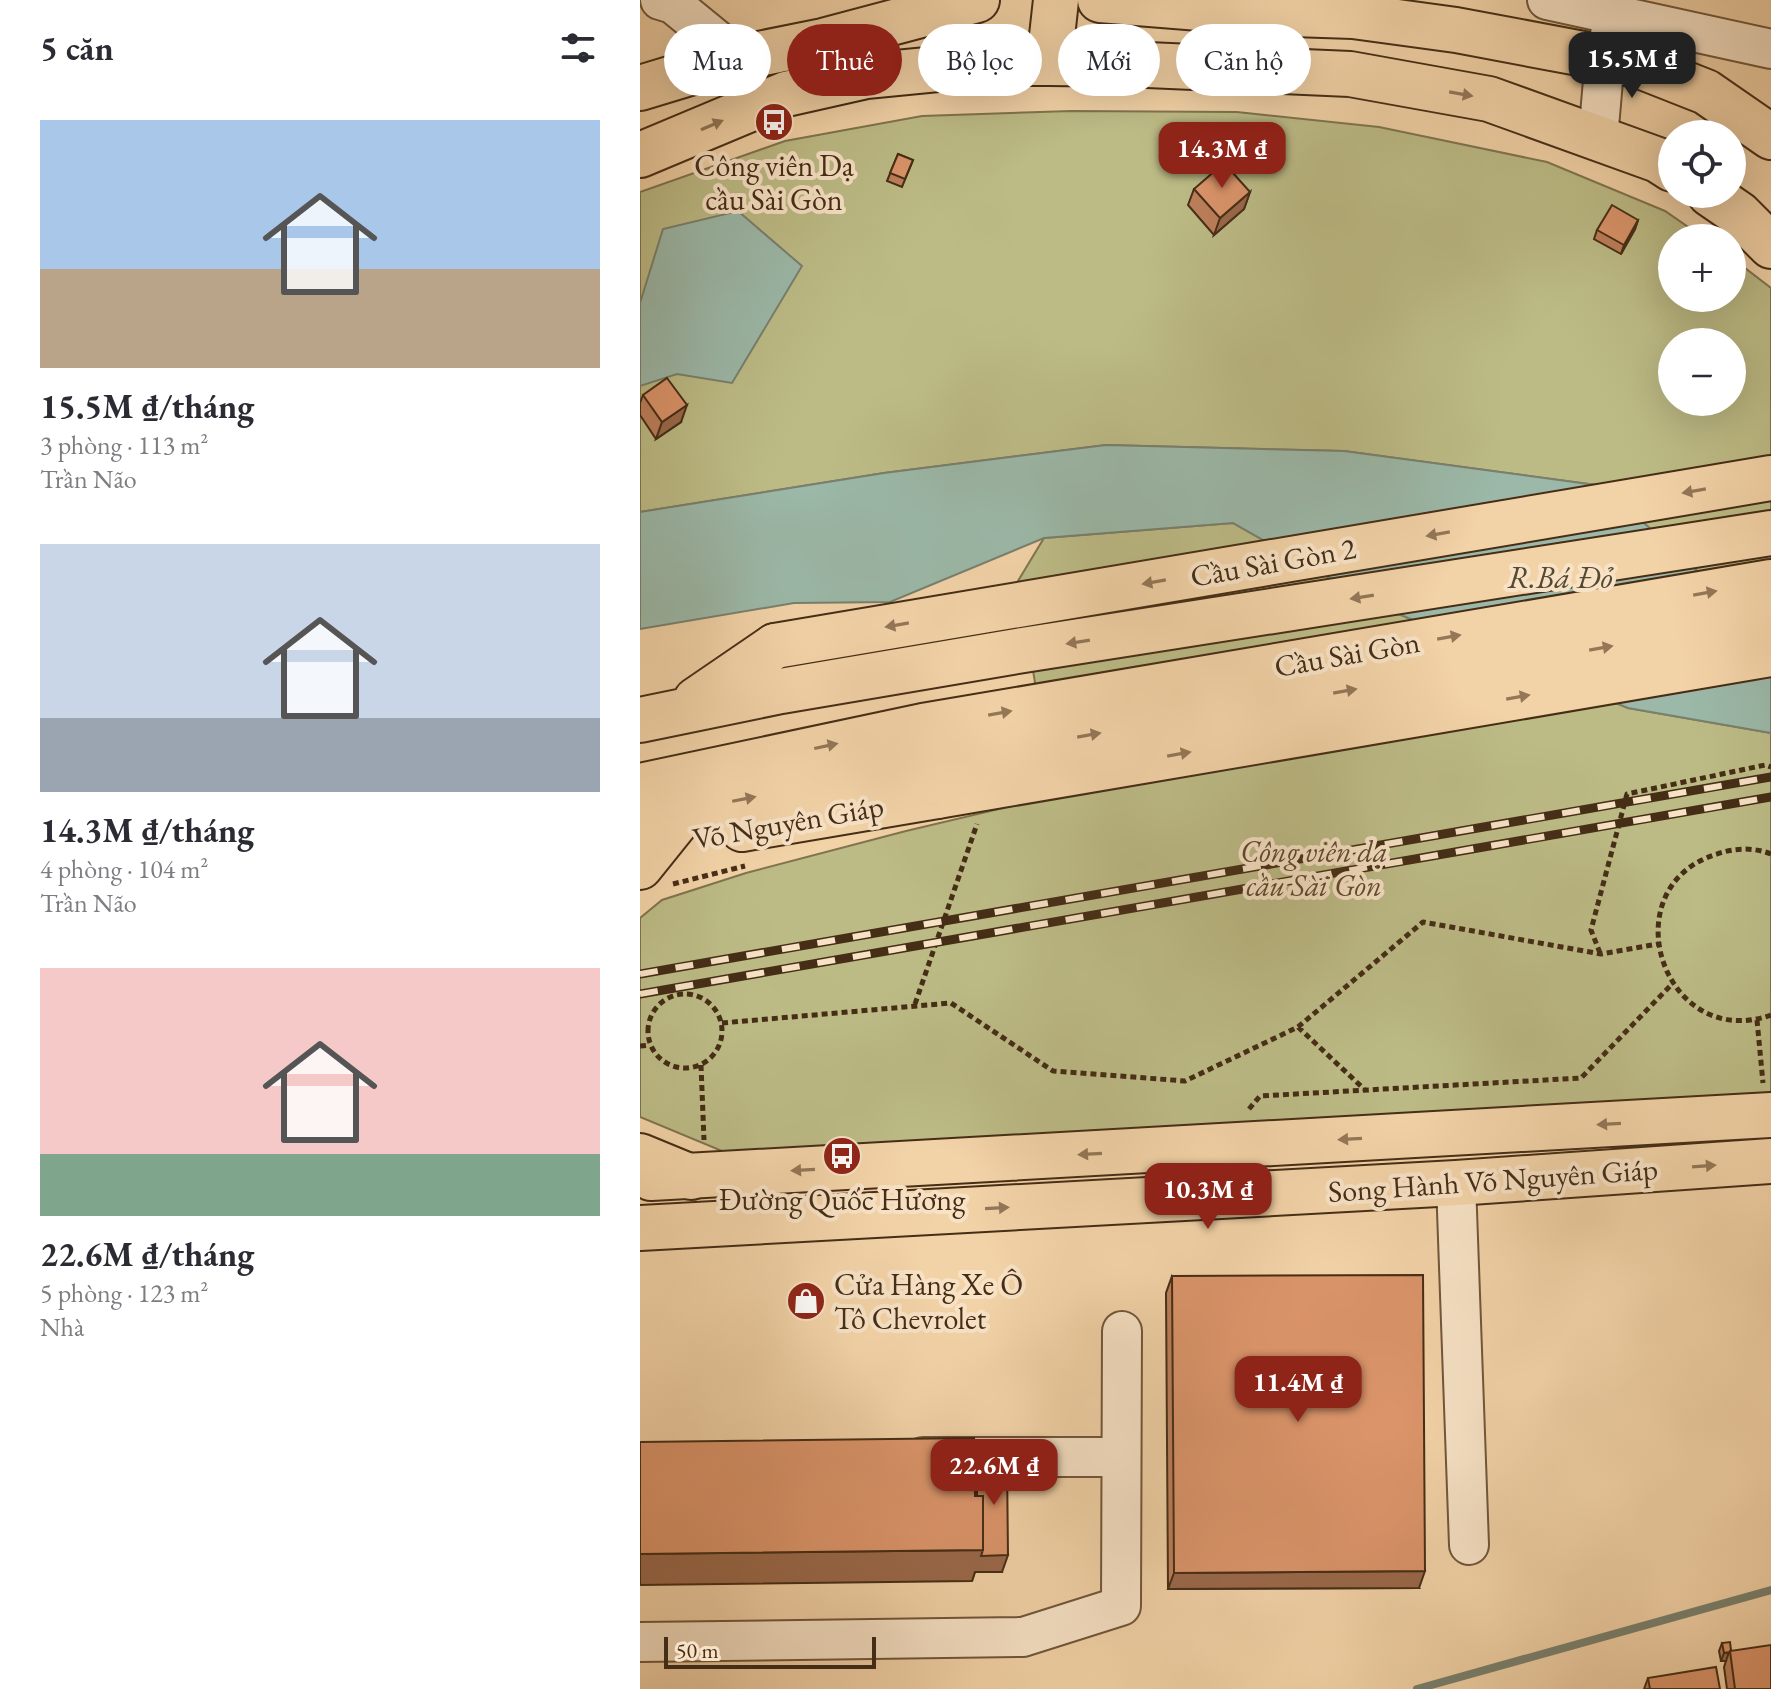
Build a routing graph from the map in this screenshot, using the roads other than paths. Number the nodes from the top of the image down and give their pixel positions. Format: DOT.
graph roads {
  1 [pos="660,0"];
  2 [pos="977,0"];
  3 [pos="995,0"];
  4 [pos="1056,0"];
  5 [pos="1100,0"];
  6 [pos="1547,0"];
  7 [pos="1355,8"];
  8 [pos="1616,8"];
  9 [pos="697,24"];
  10 [pos="992,24"];
  11 [pos="1771,49"];
  12 [pos="771,52"];
  13 [pos="1605,58"];
  14 [pos="1042,63"];
  15 [pos="1049,63"];
  16 [pos="918,71"];
  17 [pos="664,81"];
  18 [pos="640,88"];
  19 [pos="1771,137"];
  20 [pos="1598,138"];
  21 [pos="640,155"];
  22 [pos="1658,160"];
  23 [pos="1730,208"];
  24 [pos="1771,246"];
  25 [pos="1771,478"];
  26 [pos="1771,533"];
  27 [pos="1771,582"];
  28 [pos="1771,619"];
  29 [pos="1771,654"];
  30 [pos="660,715"];
  31 [pos="929,761"];
  32 [pos="640,786"];
  33 [pos="649,853"];
  34 [pos="1769,1116"];
  35 [pos="640,1156"];
  36 [pos="1771,1161"];
  37 [pos="698,1163"];
  38 [pos="640,1178"];
  39 [pos="1456,1183"];
  40 [pos="640,1228"];
  41 [pos="1122,1331"];
  42 [pos="888,1457"];
  43 [pos="1121,1457"];
  44 [pos="1469,1545"];
  45 [pos="640,1642"];
  1 -- 9 [label="street"];
  2 -- 12 [label="main road"];
  3 -- 10 [label="main road"];
  4 -- 15 [label="main road"];
  5 -- 7 [label="main road"];
  6 -- 8 [label="street"];
  7 -- 13 [label="main road"];
  8 -- 11 [label="street"];
  8 -- 13 [label="street"];
  13 -- 19 [label="main road"];
  13 -- 20 [label="street"];
  14 -- 15 [label="main road"];
  15 -- 20 [label="main road, one-way"];
  21 -- 16 [label="main road, one-way"];
  17 -- 18 [label="main road"];
  20 -- 22 [label="main road"];
  23 -- 24 [label="main road"];
  25 -- 30 [label="main road, Cầu Sài Gòn 2, one-way"];
  26 -- 30 [label="main road, Cầu Sài Gòn 2, one-way"];
  31 -- 27 [label="main road, Cầu Sài Gòn, one-way"];
  31 -- 28 [label="main road, Cầu Sài Gòn, one-way"];
  31 -- 29 [label="main road, one-way"];
  32 -- 31 [label="main road, one-way"];
  31 -- 33 [label="main road, Võ Nguyên Giáp"];
  33 -- 31 [label="main road, Võ Nguyên Giáp, one-way"];
  34 -- 37 [label="main road, Song Hành Võ Nguyên Giáp, one-way"];
  35 -- 37 [label="main road"];
  39 -- 36 [label="main road, Song Hành Võ Nguyên Giáp, one-way"];
  37 -- 38 [label="main road, Song Hành Võ Nguyên Giáp"];
  40 -- 39 [label="main road, Song Hành Võ Nguyên Giáp, one-way"];
  39 -- 44 [label="street"];
  41 -- 43 [label="street"];
  42 -- 43 [label="street"];
  43 -- 45 [label="street"];
}
